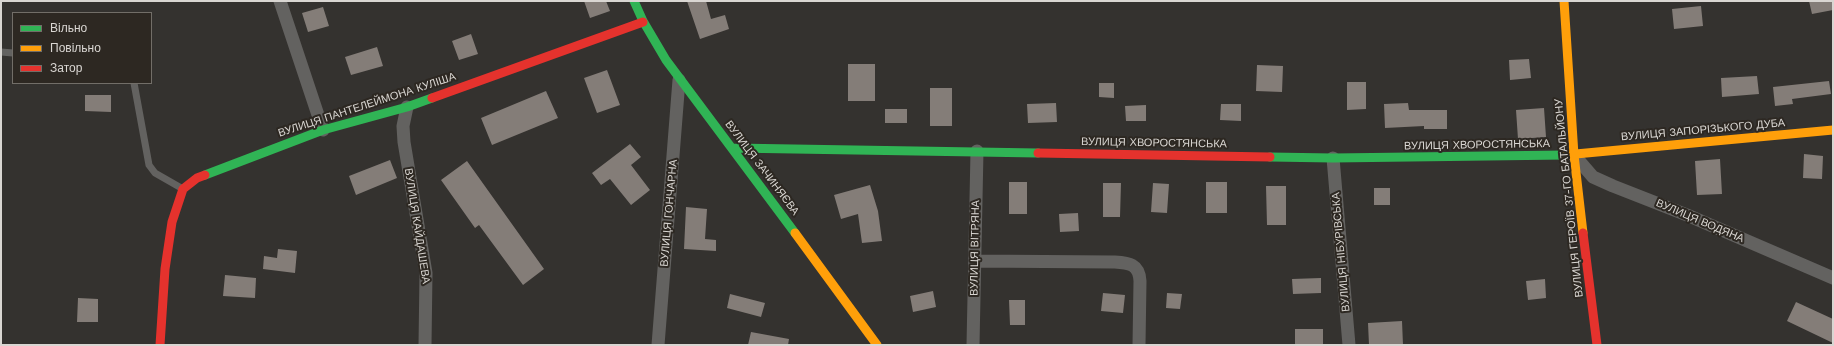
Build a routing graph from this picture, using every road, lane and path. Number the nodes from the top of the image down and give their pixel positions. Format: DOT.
graph roads {
  1 [pos="280,1"];
  2 [pos="1564,1"];
  3 [pos="636,2"];
  4 [pos="643,22"];
  5 [pos="1,52"];
  6 [pos="12,53"];
  7 [pos="680,80"];
  8 [pos="134,84"];
  9 [pos="407,107"];
  10 [pos="323,130"];
  11 [pos="1833,130"];
  12 [pos="733,148"];
  13 [pos="977,151"];
  14 [pos="1574,155"];
  15 [pos="1333,158"];
  16 [pos="183,189"];
  17 [pos="975,261"];
  18 [pos="1833,278"];
  19 [pos="160,345"];
  20 [pos="425,345"];
  21 [pos="658,345"];
  22 [pos="877,345"];
  23 [pos="973,345"];
  24 [pos="1139,345"];
  25 [pos="1349,345"];
  26 [pos="1597,345"];
  1 -- 10 [label="street"];
  2 -- 14 [label="street, ВУЛИЦЯ ГЕРОЇВ 37-ГО БАТАЛЬЙОНУ"];
  3 -- 4 [label="street, ВУЛИЦЯ ЗАЧИНЯЄВА"];
  4 -- 7 [label="street, ВУЛИЦЯ ЗАЧИНЯЄВА"];
  4 -- 9 [label="street, ВУЛИЦЯ ПАНТЕЛЕЙМОНА КУЛІША"];
  5 -- 6 [label="lane"];
  7 -- 12 [label="street, ВУЛИЦЯ ЗАЧИНЯЄВА"];
  7 -- 21 [label="street, ВУЛИЦЯ ГОНЧАРНА"];
  8 -- 16 [label="lane"];
  9 -- 10 [label="street, ВУЛИЦЯ ПАНТЕЛЕЙМОНА КУЛІША"];
  9 -- 20 [label="street, ВУЛИЦЯ КАЙДАШЕВА"];
  10 -- 16 [label="street, ВУЛИЦЯ ПАНТЕЛЕЙМОНА КУЛІША"];
  11 -- 14 [label="street, ВУЛИЦЯ ЗАПОРІЗЬКОГО ДУБА"];
  12 -- 13 [label="street, ВУЛИЦЯ ХВОРОСТЯНСЬКА"];
  12 -- 22 [label="street, ВУЛИЦЯ ЗАЧИНЯЄВА"];
  13 -- 15 [label="street, ВУЛИЦЯ ХВОРОСТЯНСЬКА"];
  13 -- 17 [label="street, ВУЛИЦЯ ВІТРЯНА"];
  14 -- 15 [label="street, ВУЛИЦЯ ХВОРОСТЯНСЬКА"];
  14 -- 18 [label="street, ВУЛИЦЯ ВОДЯНА"];
  14 -- 26 [label="street, ВУЛИЦЯ ГЕРОЇВ 37-ГО БАТАЛЬЙОНУ"];
  15 -- 25 [label="street, ВУЛИЦЯ НІБУРІВСЬКА"];
  16 -- 19 [label="street"];
  17 -- 23 [label="street, ВУЛИЦЯ ВІТРЯНА"];
  17 -- 24 [label="street"];
}
